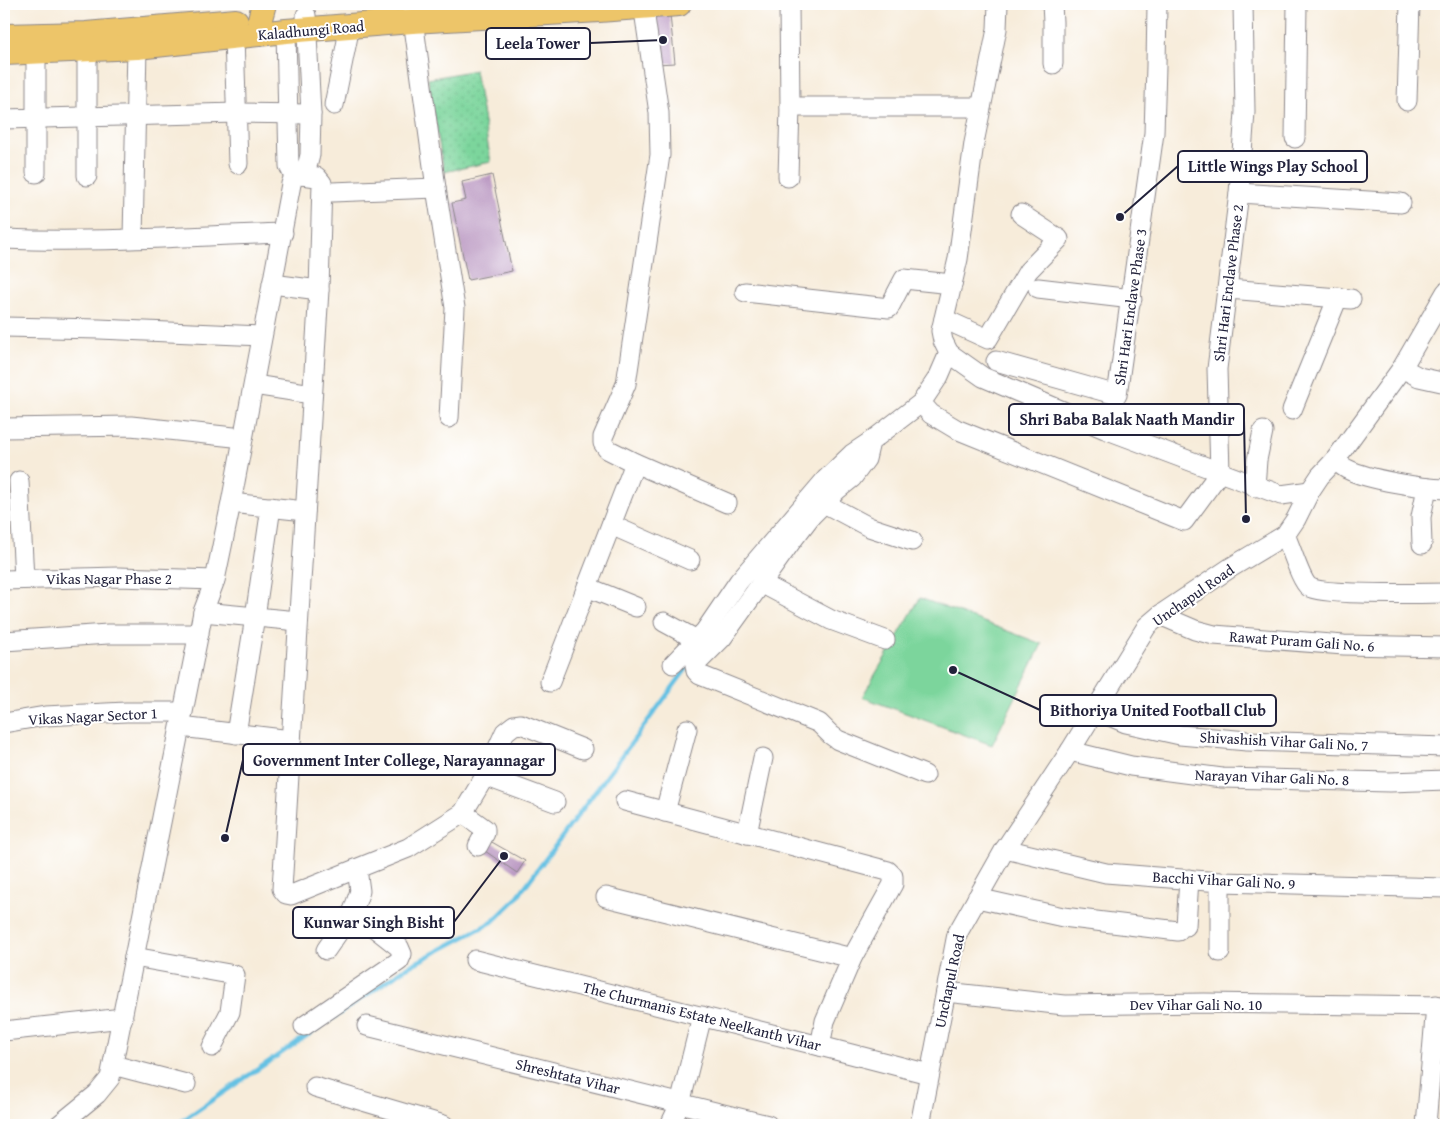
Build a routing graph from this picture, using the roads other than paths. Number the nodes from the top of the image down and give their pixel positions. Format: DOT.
graph roads {
  1 [pos="435,4"];
  2 [pos="679,4"];
  3 [pos="789,4"];
  4 [pos="998,4"];
  5 [pos="1052,4"];
  6 [pos="1156,4"];
  7 [pos="1244,4"];
  8 [pos="1297,4"];
  9 [pos="1410,4"];
  10 [pos="644,5"];
  11 [pos="599,7"];
  12 [pos="487,10"];
  13 [pos="412,13"];
  14 [pos="261,19"];
  15 [pos="300,25"];
  16 [pos="350,26"];
  17 [pos="4,36"];
  18 [pos="234,36"];
  19 [pos="137,47"];
  20 [pos="87,50"];
  21 [pos="36,52"];
  22 [pos="4,53"];
  23 [pos="1053,64"];
  24 [pos="1407,101"];
  25 [pos="334,105"];
  26 [pos="790,107"];
  27 [pos="981,107"];
  28 [pos="237,113"];
  29 [pos="288,114"];
  30 [pos="311,114"];
  31 [pos="136,115"];
  32 [pos="87,117"];
  33 [pos="37,118"];
  34 [pos="4,119"];
  35 [pos="1295,138"];
  36 [pos="238,164"];
  37 [pos="36,173"];
  38 [pos="87,176"];
  39 [pos="298,176"];
  40 [pos="788,177"];
  41 [pos="436,188"];
  42 [pos="332,192"];
  43 [pos="1240,193"];
  44 [pos="1401,203"];
  45 [pos="1021,214"];
  46 [pos="282,232"];
  47 [pos="133,238"];
  48 [pos="4,239"];
  49 [pos="272,284"];
  50 [pos="952,284"];
  51 [pos="1038,288"];
  52 [pos="1228,289"];
  53 [pos="320,290"];
  54 [pos="745,292"];
  55 [pos="1446,292"];
  56 [pos="1132,299"];
  57 [pos="944,319"];
  58 [pos="4,326"];
  59 [pos="262,336"];
  60 [pos="949,353"];
  61 [pos="996,361"];
  62 [pos="1402,368"];
  63 [pos="1446,383"];
  64 [pos="254,385"];
  65 [pos="312,394"];
  66 [pos="921,403"];
  67 [pos="1292,410"];
  68 [pos="449,418"];
  69 [pos="4,428"];
  70 [pos="1263,431"];
  71 [pos="243,438"];
  72 [pos="870,442"];
  73 [pos="1335,460"];
  74 [pos="635,463"];
  75 [pos="1220,472"];
  76 [pos="19,481"];
  77 [pos="1255,487"];
  78 [pos="1427,488"];
  79 [pos="1446,489"];
  80 [pos="1310,490"];
  81 [pos="231,503"];
  82 [pos="727,503"];
  83 [pos="824,503"];
  84 [pos="271,507"];
  85 [pos="305,511"];
  86 [pos="611,524"];
  87 [pos="1285,535"];
  88 [pos="912,541"];
  89 [pos="1422,544"];
  90 [pos="690,560"];
  91 [pos="24,578"];
  92 [pos="4,580"];
  93 [pos="215,580"];
  94 [pos="761,583"];
  95 [pos="587,587"];
  96 [pos="1446,593"];
  97 [pos="636,607"];
  98 [pos="203,612"];
  99 [pos="1160,615"];
  100 [pos="255,617"];
  101 [pos="298,621"];
  102 [pos="664,622"];
  103 [pos="199,634"];
  104 [pos="697,640"];
  105 [pos="885,640"];
  106 [pos="4,641"];
  107 [pos="1446,648"];
  108 [pos="673,664"];
  109 [pos="550,682"];
  110 [pos="1096,710"];
  111 [pos="182,719"];
  112 [pos="4,723"];
  113 [pos="687,729"];
  114 [pos="236,734"];
  115 [pos="291,740"];
  116 [pos="1446,747"];
  117 [pos="582,749"];
  118 [pos="1070,752"];
  119 [pos="763,758"];
  120 [pos="925,775"];
  121 [pos="485,776"];
  122 [pos="1446,780"];
  123 [pos="625,801"];
  124 [pos="556,802"];
  125 [pos="665,812"];
  126 [pos="463,813"];
  127 [pos="747,834"];
  128 [pos="478,846"];
  129 [pos="1005,849"];
  130 [pos="357,869"];
  131 [pos="1189,879"];
  132 [pos="1220,882"];
  133 [pos="1446,888"];
  134 [pos="606,897"];
  135 [pos="976,898"];
  136 [pos="353,911"];
  137 [pos="326,950"];
  138 [pos="1220,952"];
  139 [pos="134,957"];
  140 [pos="852,958"];
  141 [pos="475,960"];
  142 [pos="946,992"];
  143 [pos="1441,1006"];
  144 [pos="702,1016"];
  145 [pos="122,1018"];
  146 [pos="304,1026"];
  147 [pos="367,1026"];
  148 [pos="4,1031"];
  149 [pos="820,1046"];
  150 [pos="212,1047"];
  151 [pos="113,1065"];
  152 [pos="929,1074"];
  153 [pos="186,1084"];
  154 [pos="316,1087"];
  155 [pos="680,1104"];
  156 [pos="59,1125"];
  157 [pos="444,1125"];
  158 [pos="670,1125"];
  159 [pos="768,1125"];
  160 [pos="920,1125"];
  161 [pos="1426,1125"];
  1 -- 13 [label="main road, Kaladhungi Road"];
  2 -- 10 [label="main road, Kaladhungi Road"];
  3 -- 26 [label="street"];
  4 -- 27 [label="street"];
  5 -- 23 [label="street"];
  6 -- 56 [label="street, Shri Hari Enclave Phase 3"];
  7 -- 43 [label="street, Shri Hari Enclave Phase 2"];
  8 -- 35 [label="street"];
  9 -- 24 [label="street"];
  10 -- 11 [label="main road, Kaladhungi Road"];
  10 -- 74 [label="street"];
  11 -- 12 [label="main road, Kaladhungi Road"];
  12 -- 13 [label="main road, Kaladhungi Road"];
  13 -- 15 [label="main road, Kaladhungi Road"];
  13 -- 16 [label="main road, Kaladhungi Road"];
  13 -- 41 [label="street"];
  14 -- 15 [label="main road, Kaladhungi Road"];
  14 -- 17 [label="main road, Kaladhungi Road"];
  14 -- 18 [label="main road, Kaladhungi Road"];
  15 -- 16 [label="main road, Kaladhungi Road"];
  15 -- 29 [label="street"];
  15 -- 30 [label="street"];
  16 -- 25 [label="street"];
  18 -- 19 [label="main road, Kaladhungi Road"];
  18 -- 28 [label="street"];
  19 -- 20 [label="main road, Kaladhungi Road"];
  19 -- 31 [label="street"];
  20 -- 21 [label="main road, Kaladhungi Road"];
  20 -- 32 [label="street"];
  21 -- 22 [label="main road, Kaladhungi Road"];
  21 -- 33 [label="street"];
  26 -- 27 [label="street"];
  26 -- 40 [label="street"];
  27 -- 50 [label="street"];
  28 -- 29 [label="street"];
  28 -- 31 [label="street"];
  28 -- 36 [label="street"];
  29 -- 30 [label="street"];
  29 -- 39 [label="street"];
  30 -- 39 [label="street"];
  31 -- 32 [label="street"];
  31 -- 47 [label="street"];
  32 -- 33 [label="street"];
  32 -- 38 [label="street"];
  33 -- 34 [label="street"];
  33 -- 37 [label="street"];
  39 -- 46 [label="street"];
  39 -- 53 [label="street"];
  41 -- 42 [label="street"];
  41 -- 68 [label="street"];
  43 -- 44 [label="street"];
  43 -- 52 [label="street, Shri Hari Enclave Phase 2"];
  45 -- 57 [label="street"];
  46 -- 47 [label="street"];
  46 -- 49 [label="street"];
  47 -- 48 [label="street"];
  49 -- 53 [label="street"];
  49 -- 59 [label="street"];
  50 -- 54 [label="street"];
  50 -- 57 [label="street"];
  51 -- 56 [label="street"];
  52 -- 67 [label="street"];
  52 -- 75 [label="street, Shri Hari Enclave Phase 2"];
  53 -- 65 [label="street"];
  55 -- 62 [label="street, Unchapul Road"];
  56 -- 61 [label="street, Shri Hari Enclave Phase 3"];
  57 -- 60 [label="street"];
  58 -- 59 [label="street"];
  59 -- 64 [label="street"];
  60 -- 66 [label="street"];
  60 -- 75 [label="street"];
  62 -- 63 [label="street"];
  62 -- 73 [label="street, Unchapul Road"];
  64 -- 65 [label="street"];
  64 -- 71 [label="street"];
  65 -- 85 [label="street"];
  66 -- 72 [label="street"];
  66 -- 75 [label="street"];
  69 -- 71 [label="street"];
  70 -- 77 [label="street"];
  71 -- 81 [label="street"];
  72 -- 83 [label="street"];
  72 -- 104 [label="street"];
  73 -- 78 [label="street"];
  73 -- 80 [label="street, Unchapul Road"];
  74 -- 82 [label="street"];
  74 -- 86 [label="street"];
  75 -- 77 [label="street"];
  76 -- 91 [label="street"];
  77 -- 80 [label="street"];
  78 -- 79 [label="street"];
  78 -- 89 [label="street"];
  80 -- 87 [label="street, Unchapul Road"];
  81 -- 84 [label="street"];
  81 -- 93 [label="street"];
  83 -- 88 [label="street"];
  83 -- 94 [label="street"];
  84 -- 85 [label="street"];
  84 -- 100 [label="street"];
  85 -- 101 [label="street"];
  86 -- 90 [label="street"];
  86 -- 95 [label="street"];
  87 -- 96 [label="street"];
  87 -- 99 [label="street, Unchapul Road"];
  91 -- 92 [label="street, Vikas Nagar Phase 2"];
  91 -- 93 [label="street, Vikas Nagar Phase 2"];
  93 -- 98 [label="street"];
  94 -- 105 [label="street"];
  94 -- 120 [label="street"];
  95 -- 97 [label="street"];
  95 -- 109 [label="street"];
  98 -- 100 [label="street"];
  98 -- 103 [label="street"];
  99 -- 107 [label="street, Rawat Puram Gali No. 6"];
  99 -- 110 [label="street, Unchapul Road"];
  100 -- 101 [label="street"];
  100 -- 114 [label="street"];
  101 -- 115 [label="street"];
  102 -- 104 [label="street"];
  103 -- 106 [label="street"];
  103 -- 111 [label="street"];
  104 -- 108 [label="street"];
  110 -- 116 [label="street, Shivashish Vihar Gali No. 7"];
  110 -- 118 [label="street, Unchapul Road"];
  111 -- 112 [label="street, Vikas Nagar Sector 1"];
  111 -- 114 [label="street, Vikas Nagar Sector 1"];
  111 -- 139 [label="street"];
  113 -- 125 [label="street"];
  114 -- 115 [label="street, Vikas Nagar Sector 1"];
  115 -- 130 [label="street"];
  117 -- 121 [label="street"];
  118 -- 122 [label="street, Narayan Vihar Gali No. 8"];
  118 -- 129 [label="street, Unchapul Road"];
  119 -- 127 [label="street"];
  121 -- 124 [label="street"];
  121 -- 126 [label="street"];
  123 -- 125 [label="street"];
  125 -- 127 [label="street"];
  126 -- 128 [label="street"];
  126 -- 130 [label="street"];
  127 -- 140 [label="street"];
  129 -- 131 [label="street, Bacchi Vihar Gali No. 9"];
  129 -- 135 [label="street, Unchapul Road"];
  130 -- 136 [label="street"];
  131 -- 132 [label="street, Bacchi Vihar Gali No. 9"];
  131 -- 135 [label="street"];
  132 -- 133 [label="street, Bacchi Vihar Gali No. 9"];
  132 -- 138 [label="street"];
  134 -- 140 [label="street"];
  135 -- 142 [label="street, Unchapul Road"];
  136 -- 137 [label="street"];
  136 -- 146 [label="street"];
  139 -- 145 [label="street"];
  139 -- 150 [label="street"];
  140 -- 149 [label="street"];
  141 -- 144 [label="street, The Churmanis Estate Neelkanth Vihar"];
  142 -- 143 [label="street, Dev Vihar Gali No. 10"];
  142 -- 152 [label="street, Unchapul Road"];
  143 -- 161 [label="street"];
  144 -- 149 [label="street, The Churmanis Estate Neelkanth Vihar"];
  144 -- 155 [label="street"];
  145 -- 148 [label="street"];
  145 -- 151 [label="street"];
  147 -- 155 [label="street, Shreshtata Vihar"];
  149 -- 152 [label="street, The Churmanis Estate Neelkanth Vihar"];
  151 -- 153 [label="street"];
  151 -- 156 [label="street"];
  152 -- 160 [label="street, Unchapul Road"];
  154 -- 157 [label="street"];
  155 -- 158 [label="street"];
  155 -- 159 [label="street, Shreshtata Vihar"];
}
